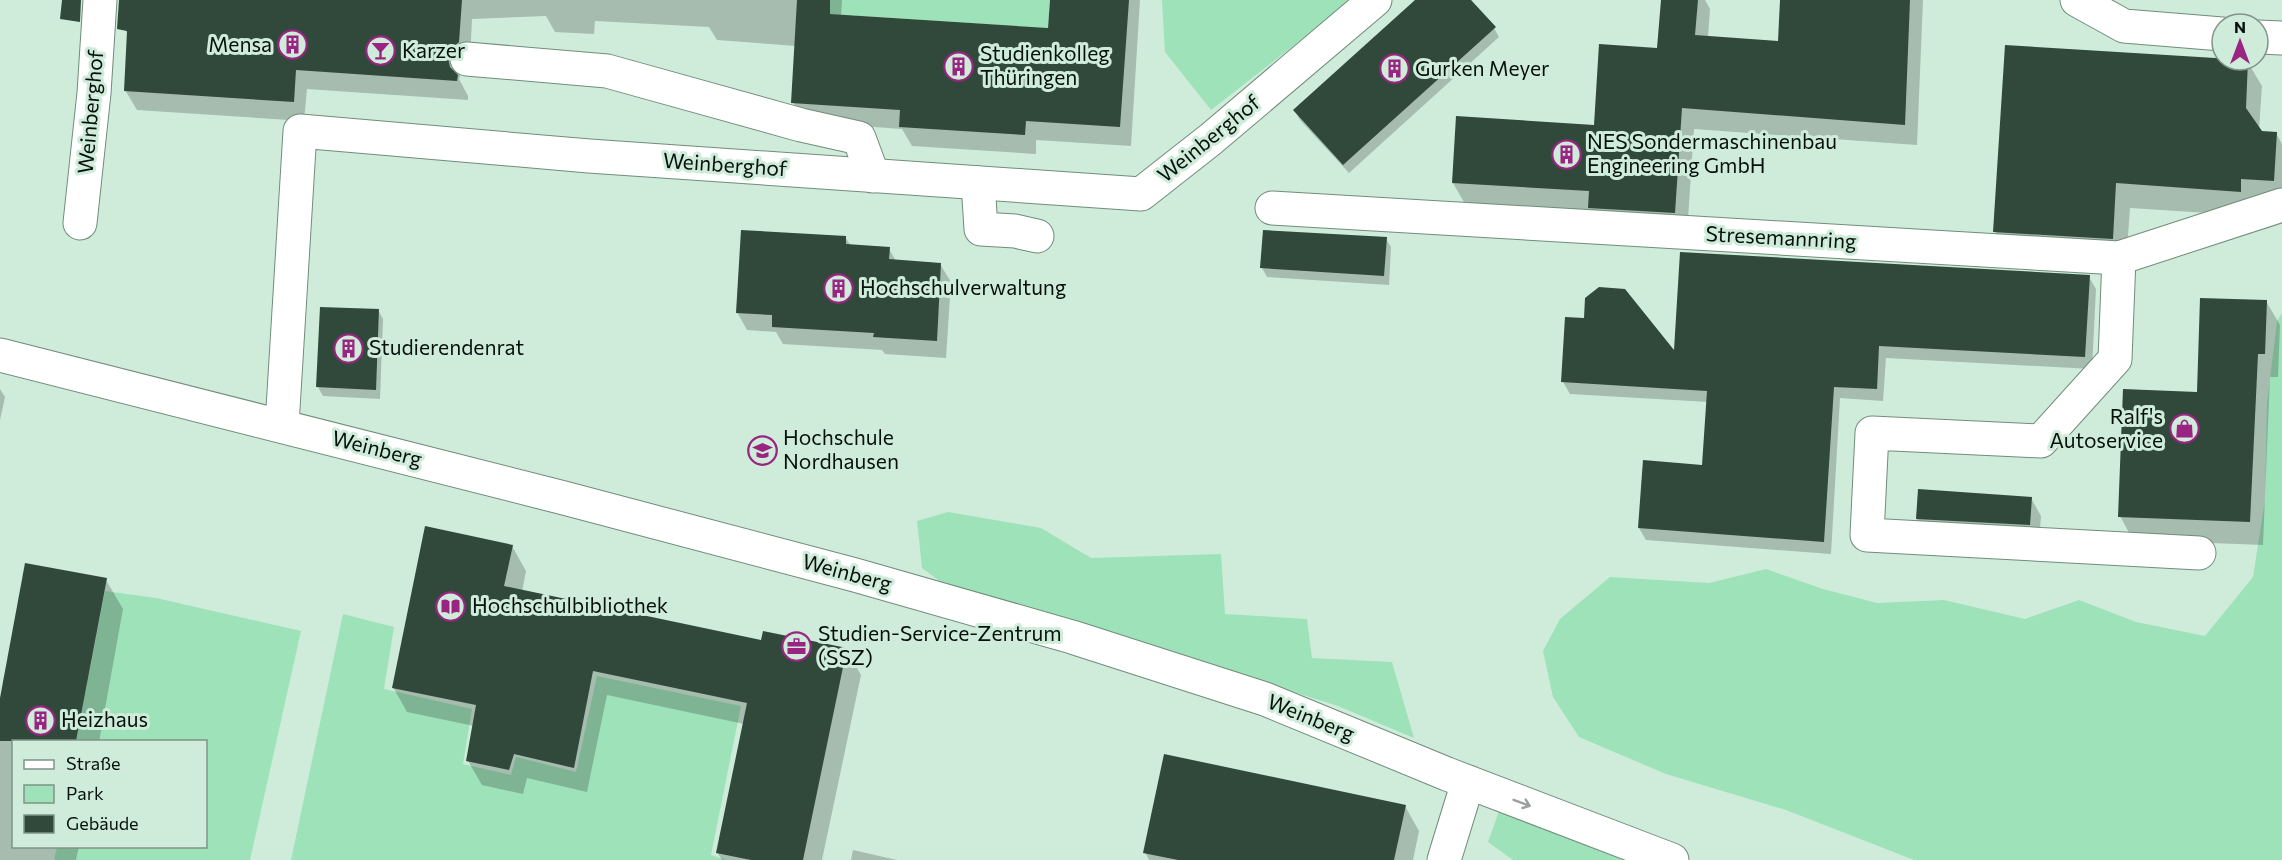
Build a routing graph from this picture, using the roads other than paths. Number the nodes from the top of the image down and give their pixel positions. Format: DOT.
graph roads {
  1 [pos="100,0"];
  2 [pos="1375,0"];
  3 [pos="2077,0"];
  4 [pos="2210,33"];
  5 [pos="467,59"];
  6 [pos="873,176"];
  7 [pos="978,183"];
  8 [pos="2282,205"];
  9 [pos="1272,208"];
  10 [pos="80,223"];
  11 [pos="1037,236"];
  12 [pos="2119,258"];
  13 [pos="0,355"];
  14 [pos="282,425"];
  15 [pos="2199,553"];
  16 [pos="1468,782"];
  17 [pos="1444,860"];
  18 [pos="1672,860"];
  1 -- 10 [label="street, Weinberghof"];
  2 -- 7 [label="street, Weinberghof"];
  3 -- 4 [label="street"];
  5 -- 6 [label="street"];
  6 -- 7 [label="street, Weinberghof"];
  6 -- 14 [label="street, Weinberghof"];
  7 -- 11 [label="street"];
  8 -- 12 [label="street, Stresemannring"];
  9 -- 12 [label="street, Stresemannring"];
  12 -- 15 [label="street"];
  13 -- 14 [label="street, Weinberg"];
  14 -- 16 [label="street, Weinberg"];
  16 -- 17 [label="street"];
  16 -- 18 [label="street, Weinberg, one-way"];
}
